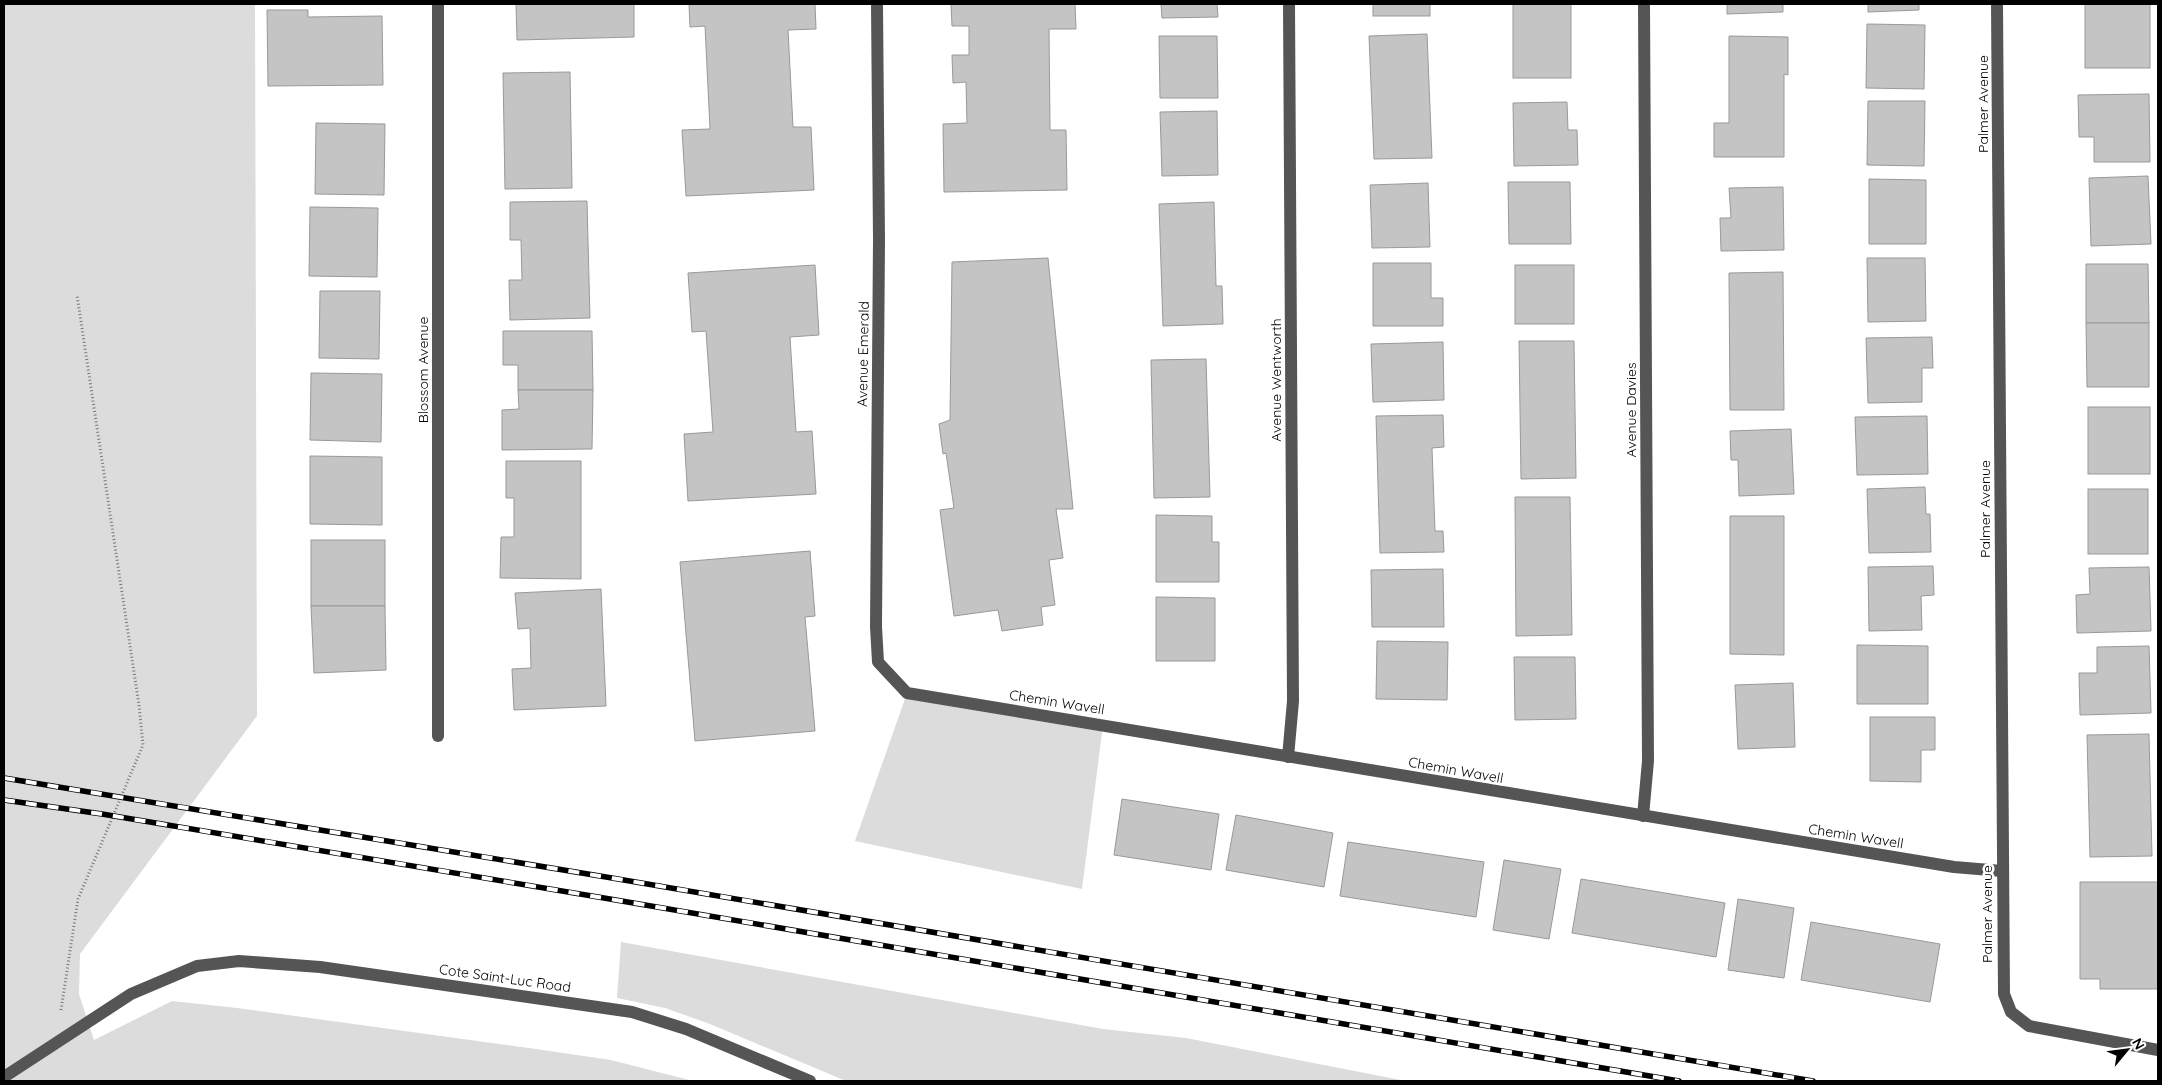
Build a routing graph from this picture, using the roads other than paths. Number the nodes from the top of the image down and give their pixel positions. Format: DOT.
graph roads {
  1 [pos="438,4"];
  2 [pos="877,4"];
  3 [pos="1289,4"];
  4 [pos="1644,4"];
  5 [pos="1997,4"];
  6 [pos="907,692"];
  7 [pos="438,736"];
  8 [pos="1288,757"];
  9 [pos="1643,816"];
  10 [pos="2002,871"];
  11 [pos="2158,1050"];
  12 [pos="4,1078"];
  13 [pos="810,1081"];
  1 -- 7 [label="street, Blossom Avenue"];
  2 -- 6 [label="street, Avenue Emerald"];
  3 -- 8 [label="street, Avenue Wentworth"];
  4 -- 9 [label="street, Avenue Davies"];
  5 -- 10 [label="street, Palmer Avenue"];
  6 -- 8 [label="street, Chemin Wavell"];
  8 -- 9 [label="street, Chemin Wavell"];
  9 -- 10 [label="street, Chemin Wavell"];
  10 -- 11 [label="street, Palmer Avenue"];
  12 -- 13 [label="street, Cote Saint-Luc Road"];
}
